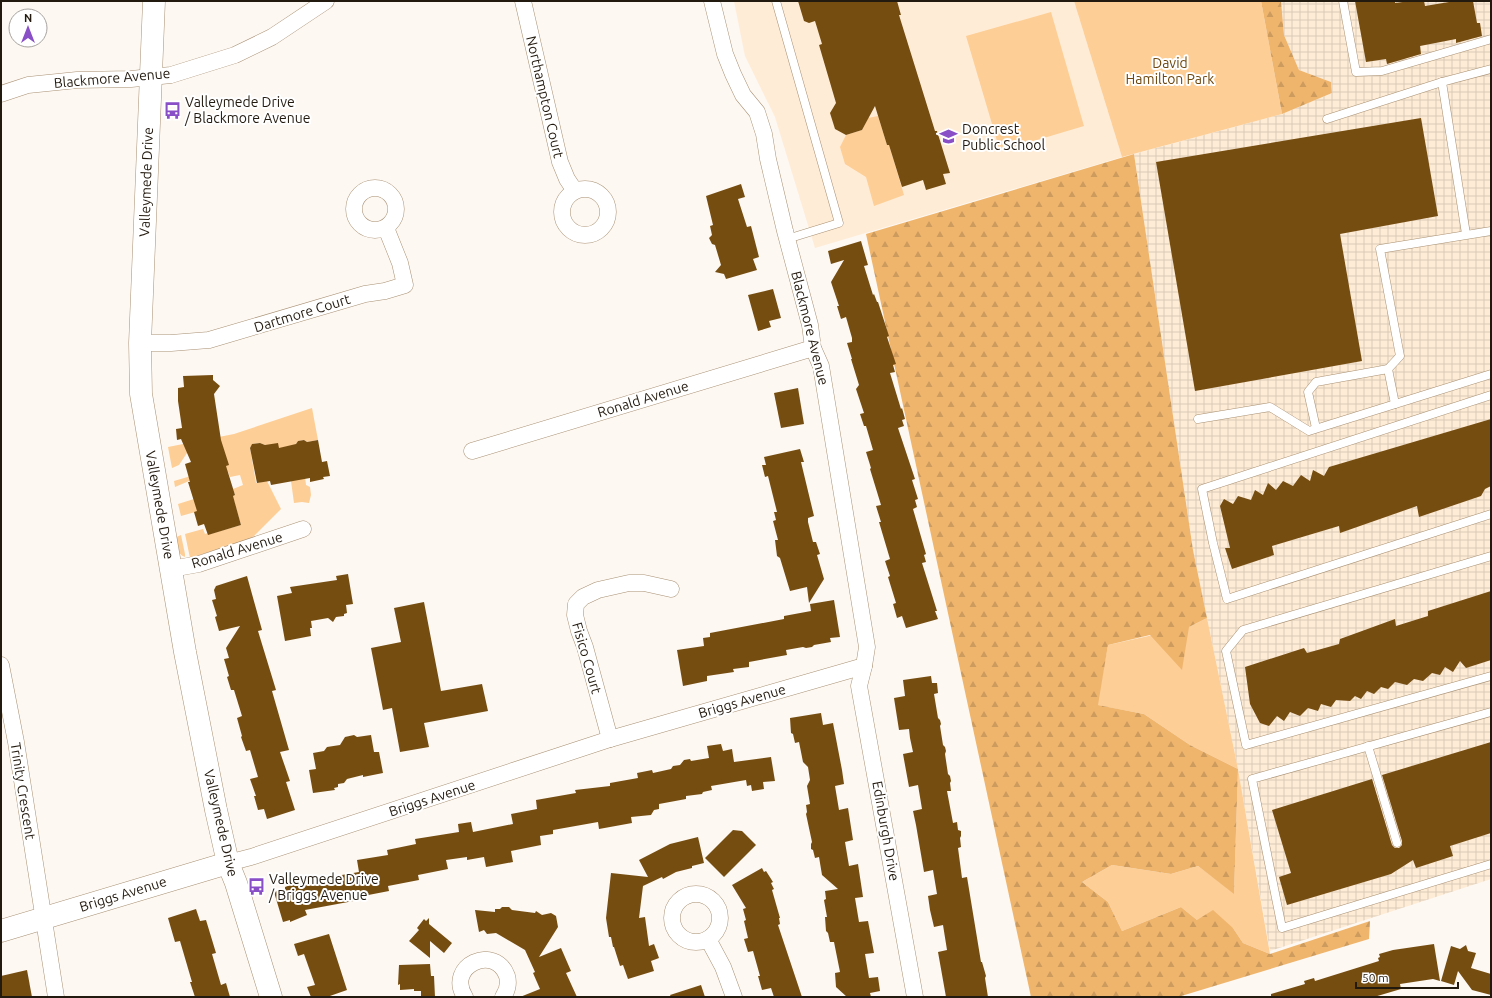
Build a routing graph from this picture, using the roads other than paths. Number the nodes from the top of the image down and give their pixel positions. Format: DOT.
graph roads {
  1 [pos="154,1"];
  2 [pos="326,1"];
  3 [pos="523,1"];
  4 [pos="712,1"];
  5 [pos="776,1"];
  6 [pos="1343,1"];
  7 [pos="1491,39"];
  8 [pos="1491,69"];
  9 [pos="151,78"];
  10 [pos="1442,82"];
  11 [pos="1,94"];
  12 [pos="1327,119"];
  13 [pos="575,191"];
  14 [pos="386,228"];
  15 [pos="1491,231"];
  16 [pos="1466,234"];
  17 [pos="787,239"];
  18 [pos="140,342"];
  19 [pos="813,348"];
  20 [pos="1388,369"];
  21 [pos="1491,374"];
  22 [pos="1491,396"];
  23 [pos="1395,404"];
  24 [pos="1198,419"];
  25 [pos="1316,428"];
  26 [pos="472,451"];
  27 [pos="1491,514"];
  28 [pos="303,529"];
  29 [pos="1491,556"];
  30 [pos="171,569"];
  31 [pos="670,589"];
  32 [pos="1,665"];
  33 [pos="864,666"];
  34 [pos="1491,676"];
  35 [pos="1491,712"];
  36 [pos="610,739"];
  37 [pos="1368,746"];
  38 [pos="1398,843"];
  39 [pos="228,863"];
  40 [pos="1491,864"];
  41 [pos="43,918"];
  42 [pos="1,931"];
  43 [pos="708,939"];
  44 [pos="56,997"];
  45 [pos="271,997"];
  46 [pos="465,997"];
  47 [pos="503,997"];
  48 [pos="734,997"];
  49 [pos="915,997"];
  1 -- 9 [label="street, Valleymede Drive"];
  2 -- 9 [label="street, Blackmore Avenue"];
  3 -- 13 [label="street, Northampton Court"];
  4 -- 17 [label="street, Blackmore Avenue"];
  5 -- 17 [label="lane"];
  6 -- 7 [label="lane"];
  8 -- 10 [label="lane"];
  9 -- 11 [label="street, Blackmore Avenue"];
  9 -- 18 [label="street, Valleymede Drive"];
  10 -- 12 [label="lane"];
  10 -- 16 [label="lane"];
  14 -- 18 [label="street, Dartmore Court"];
  15 -- 16 [label="lane"];
  16 -- 20 [label="lane"];
  17 -- 19 [label="street, Blackmore Avenue"];
  18 -- 30 [label="street, Valleymede Drive"];
  19 -- 26 [label="street, Ronald Avenue"];
  19 -- 33 [label="street, Blackmore Avenue"];
  20 -- 23 [label="lane"];
  20 -- 25 [label="lane"];
  21 -- 23 [label="lane"];
  22 -- 27 [label="lane"];
  23 -- 25 [label="lane"];
  24 -- 25 [label="lane"];
  28 -- 30 [label="street, Ronald Avenue"];
  29 -- 34 [label="lane"];
  30 -- 39 [label="street, Valleymede Drive"];
  31 -- 36 [label="street, Fisico Court"];
  32 -- 41 [label="street, Trinity Crescent"];
  33 -- 36 [label="street, Briggs Avenue"];
  33 -- 49 [label="street, Edinburgh Drive"];
  35 -- 37 [label="lane"];
  36 -- 39 [label="street, Briggs Avenue"];
  37 -- 38 [label="lane"];
  37 -- 40 [label="lane"];
  39 -- 41 [label="street, Briggs Avenue"];
  39 -- 45 [label="street, Valleymede Drive"];
  41 -- 42 [label="street, Briggs Avenue"];
  41 -- 44 [label="street, Trinity Crescent"];
  43 -- 48 [label="street"];
  46 -- 47 [label="street"];
}
